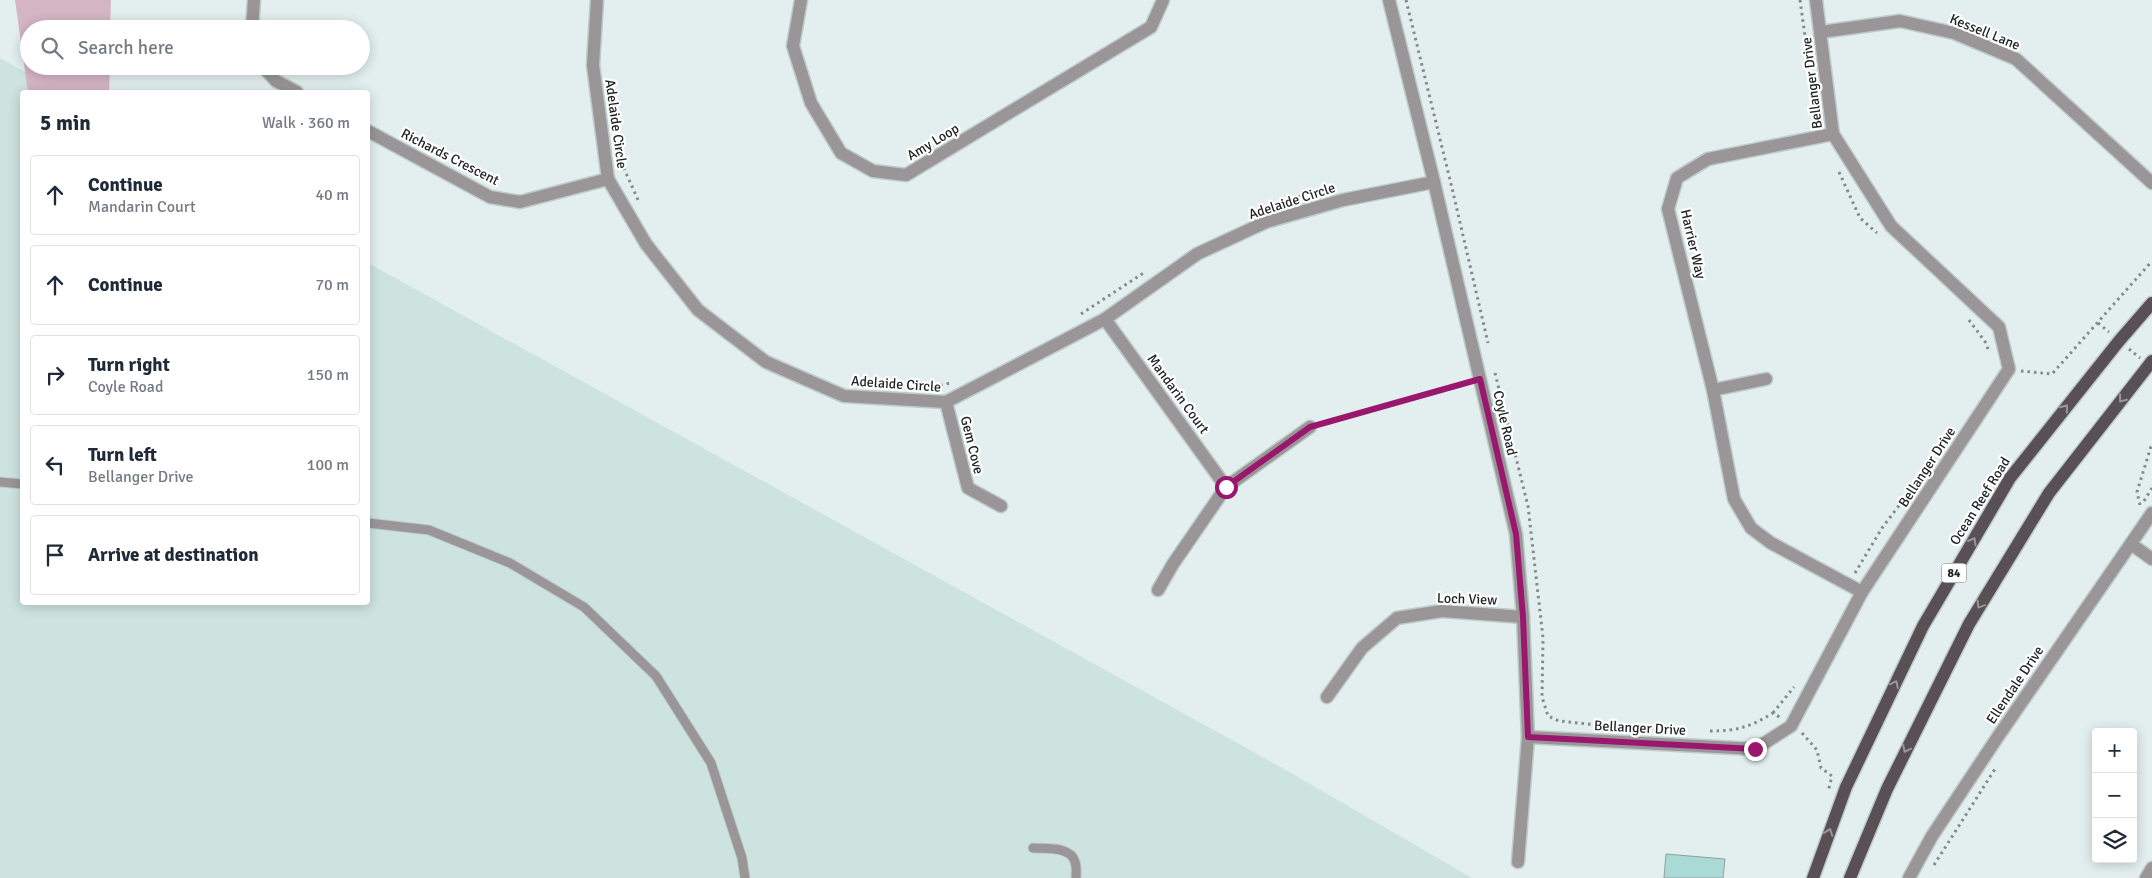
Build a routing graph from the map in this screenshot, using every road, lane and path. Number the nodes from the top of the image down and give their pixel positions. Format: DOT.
graph roads {
  1 [pos="254,0"];
  2 [pos="597,0"];
  3 [pos="801,0"];
  4 [pos="1164,0"];
  5 [pos="1389,0"];
  6 [pos="1406,0"];
  7 [pos="1816,0"];
  8 [pos="253,20"];
  9 [pos="1821,32"];
  10 [pos="270,75"];
  11 [pos="293,90"];
  12 [pos="370,132"];
  13 [pos="1833,134"];
  14 [pos="621,161"];
  15 [pos="1445,161"];
  16 [pos="1430,165"];
  17 [pos="608,179"];
  18 [pos="1434,182"];
  19 [pos="2152,183"];
  20 [pos="1303,195"];
  21 [pos="1285,200"];
  22 [pos="640,204"];
  23 [pos="2152,262"];
  24 [pos="1151,268"];
  25 [pos="2152,303"];
  26 [pos="1080,315"];
  27 [pos="1105,319"];
  28 [pos="1488,346"];
  29 [pos="2152,360"];
  30 [pos="1494,369"];
  31 [pos="2009,369"];
  32 [pos="1495,375"];
  33 [pos="1766,378"];
  34 [pos="1480,379"];
  35 [pos="951,383"];
  36 [pos="928,388"];
  37 [pos="1713,390"];
  38 [pos="946,402"];
  39 [pos="1310,427"];
  40 [pos="2152,443"];
  41 [pos="0,482"];
  42 [pos="20,484"];
  43 [pos="1226,487"];
  44 [pos="1001,506"];
  45 [pos="2140,506"];
  46 [pos="2152,513"];
  47 [pos="370,523"];
  48 [pos="2131,544"];
  49 [pos="2152,559"];
  50 [pos="1158,590"];
  51 [pos="1862,592"];
  52 [pos="1523,617"];
  53 [pos="1327,697"];
  54 [pos="1606,726"];
  55 [pos="1624,726"];
  56 [pos="1791,726"];
  57 [pos="1675,729"];
  58 [pos="1708,731"];
  59 [pos="1528,737"];
  60 [pos="1826,799"];
  61 [pos="1033,848"];
  62 [pos="1518,862"];
  63 [pos="2152,868"];
  64 [pos="745,878"];
  65 [pos="1076,878"];
  66 [pos="1813,878"];
  67 [pos="1850,878"];
  68 [pos="1909,878"];
  69 [pos="2146,878"];
  1 -- 8 [label="street"];
  2 -- 17 [label="street, Adelaide Circle"];
  3 -- 4 [label="street, Amy Loop"];
  5 -- 16 [label="street, Coyle Road"];
  6 -- 15 [label="path"];
  7 -- 9 [label="street, Bellanger Drive"];
  9 -- 13 [label="street, Bellanger Drive"];
  9 -- 19 [label="street, Kessell Lane"];
  10 -- 11 [label="street"];
  12 -- 17 [label="street, Richards Crescent"];
  13 -- 31 [label="street, Bellanger Drive"];
  13 -- 37 [label="street, Harrier Way"];
  14 -- 22 [label="path"];
  15 -- 16 [label="path"];
  15 -- 28 [label="path"];
  16 -- 18 [label="street, Coyle Road"];
  17 -- 38 [label="street, Adelaide Circle"];
  18 -- 27 [label="street, Adelaide Circle"];
  18 -- 34 [label="street, Coyle Road"];
  20 -- 21 [label="path"];
  23 -- 31 [label="path"];
  24 -- 26 [label="path"];
  66 -- 25 [label="main road, Ocean Reef Road / 84, one-way"];
  27 -- 38 [label="street, Adelaide Circle"];
  27 -- 43 [label="street, Mandarin Court"];
  29 -- 67 [label="main road, one-way"];
  30 -- 32 [label="path"];
  31 -- 51 [label="street, Bellanger Drive"];
  32 -- 34 [label="path"];
  32 -- 54 [label="path"];
  33 -- 37 [label="street"];
  34 -- 39 [label="path"];
  34 -- 52 [label="street, Coyle Road"];
  35 -- 36 [label="path"];
  37 -- 51 [label="street, Harrier Way"];
  38 -- 44 [label="street, Gem Cove"];
  39 -- 43 [label="street"];
  40 -- 45 [label="path"];
  41 -- 42 [label="lane"];
  43 -- 50 [label="street"];
  46 -- 48 [label="street, Ellendale Drive"];
  47 -- 64 [label="lane"];
  48 -- 49 [label="street"];
  48 -- 68 [label="street, Ellendale Drive"];
  51 -- 56 [label="street, Bellanger Drive"];
  52 -- 53 [label="street, Loch View"];
  52 -- 59 [label="street, Coyle Road"];
  55 -- 57 [label="path"];
  56 -- 58 [label="path"];
  56 -- 59 [label="street, Bellanger Drive"];
  56 -- 60 [label="path"];
  59 -- 62 [label="street, Coyle Road"];
  61 -- 65 [label="lane"];
  63 -- 69 [label="street"];
}
